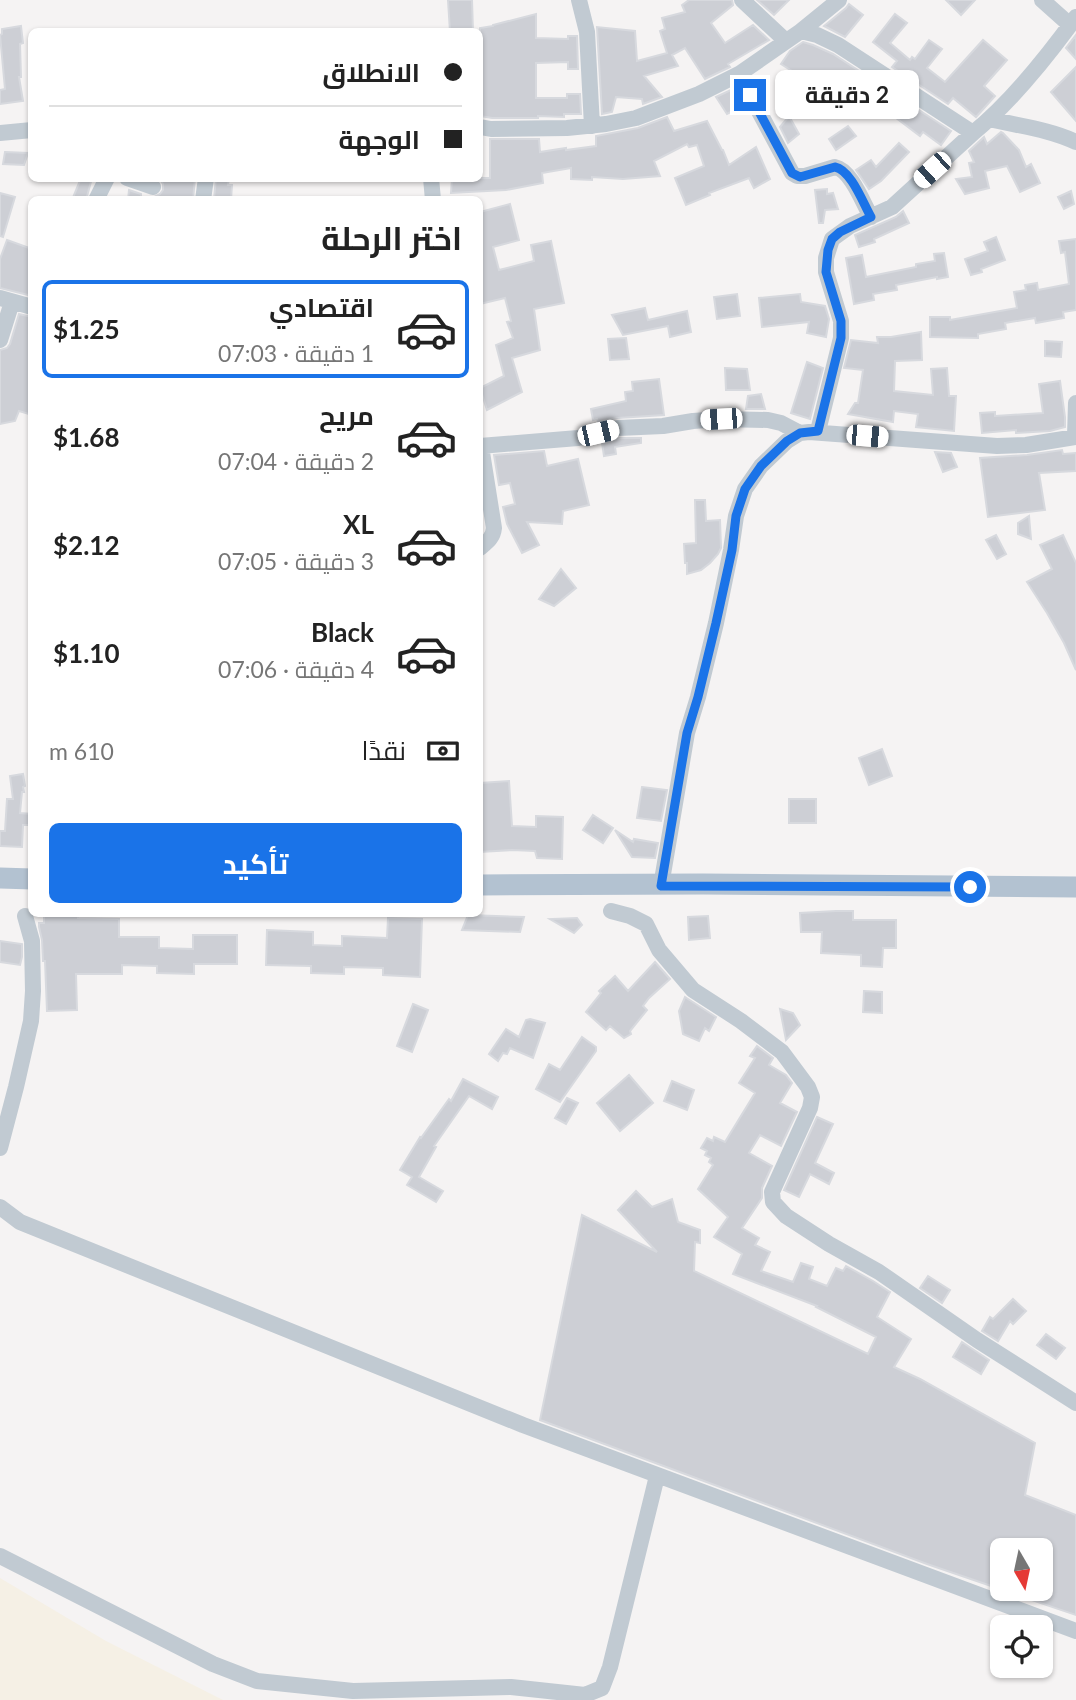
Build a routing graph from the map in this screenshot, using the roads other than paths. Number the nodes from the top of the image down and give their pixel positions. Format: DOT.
graph roads {
  1 [pos="579,0"];
  2 [pos="742,0"];
  3 [pos="839,0"];
  4 [pos="1042,0"];
  5 [pos="1073,21"];
  6 [pos="801,31"];
  7 [pos="786,41"];
  8 [pos="739,74"];
  9 [pos="990,119"];
  10 [pos="593,126"];
  11 [pos="483,128"];
  12 [pos="28,130"];
  13 [pos="0,133"];
  14 [pos="973,133"];
  15 [pos="1076,142"];
  16 [pos="871,217"];
  17 [pos="6,300"];
  18 [pos="28,306"];
  19 [pos="0,340"];
  20 [pos="1076,403"];
  21 [pos="818,431"];
  22 [pos="800,433"];
  23 [pos="1076,436"];
  24 [pos="483,446"];
  25 [pos="483,464"];
  26 [pos="483,545"];
  27 [pos="0,878"];
  28 [pos="28,879"];
  29 [pos="483,885"];
  30 [pos="661,886"];
  31 [pos="1076,887"];
  32 [pos="611,911"];
  33 [pos="25,916"];
  34 [pos="0,1148"];
  35 [pos="0,1207"];
  36 [pos="1076,1403"];
  37 [pos="657,1476"];
  38 [pos="0,1556"];
  39 [pos="1076,1631"];
  1 -- 10 [label="street"];
  2 -- 7 [label="street"];
  3 -- 6 [label="street"];
  4 -- 5 [label="street"];
  5 -- 9 [label="street"];
  6 -- 7 [label="street"];
  6 -- 14 [label="street"];
  7 -- 8 [label="street"];
  8 -- 10 [label="street"];
  8 -- 16 [label="street"];
  9 -- 14 [label="street"];
  9 -- 15 [label="street"];
  10 -- 11 [label="street"];
  12 -- 13 [label="street"];
  14 -- 16 [label="street"];
  16 -- 21 [label="street"];
  17 -- 18 [label="street"];
  17 -- 19 [label="street"];
  20 -- 23 [label="street"];
  21 -- 22 [label="street"];
  21 -- 23 [label="street"];
  22 -- 24 [label="street"];
  22 -- 30 [label="street"];
  25 -- 26 [label="street"];
  27 -- 28 [label="main road"];
  29 -- 30 [label="main road"];
  30 -- 31 [label="main road"];
  32 -- 36 [label="street"];
  33 -- 34 [label="street"];
  35 -- 37 [label="street"];
  37 -- 38 [label="street"];
  37 -- 39 [label="street"];
}
